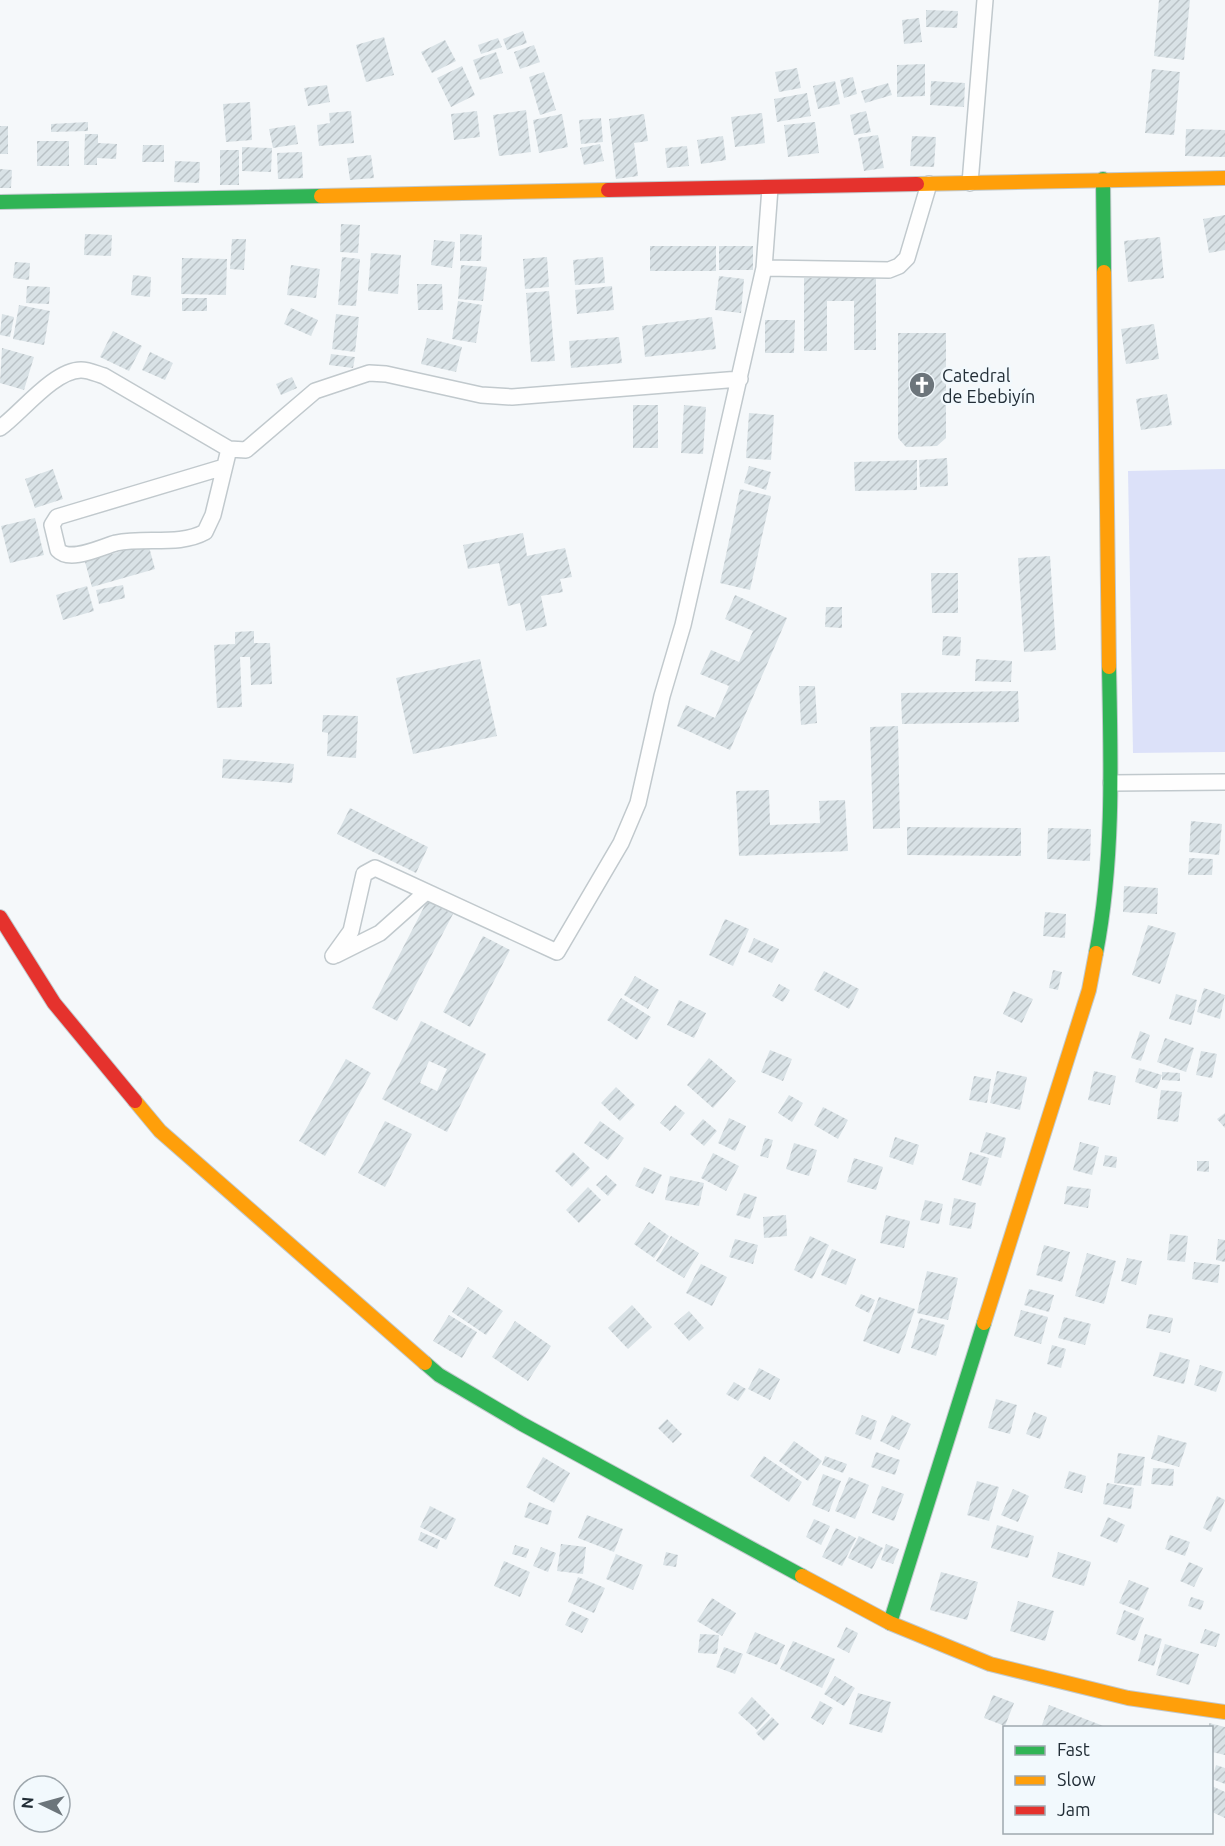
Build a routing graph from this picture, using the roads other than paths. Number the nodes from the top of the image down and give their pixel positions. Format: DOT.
graph roads {
  1 [pos="985,0"];
  2 [pos="1225,177"];
  3 [pos="1103,180"];
  4 [pos="970,183"];
  5 [pos="929,184"];
  6 [pos="770,188"];
  7 [pos="0,202"];
  8 [pos="764,268"];
  9 [pos="740,379"];
  10 [pos="0,428"];
  11 [pos="229,449"];
  12 [pos="224,467"];
  13 [pos="1225,782"];
  14 [pos="1111,783"];
  15 [pos="425,892"];
  16 [pos="0,917"];
  17 [pos="890,1623"];
  18 [pos="1225,1712"];
  1 -- 4 [label="street"];
  2 -- 3 [label="street"];
  3 -- 4 [label="street"];
  3 -- 14 [label="street"];
  4 -- 5 [label="street"];
  5 -- 6 [label="street"];
  5 -- 8 [label="street"];
  6 -- 7 [label="street"];
  6 -- 8 [label="street"];
  8 -- 9 [label="street"];
  9 -- 11 [label="street"];
  9 -- 15 [label="street"];
  10 -- 11 [label="street"];
  11 -- 12 [label="street"];
  12 -- 12 [label="street"];
  13 -- 14 [label="street"];
  14 -- 17 [label="street"];
  15 -- 15 [label="street"];
  16 -- 17 [label="street"];
  17 -- 18 [label="street"];
}
